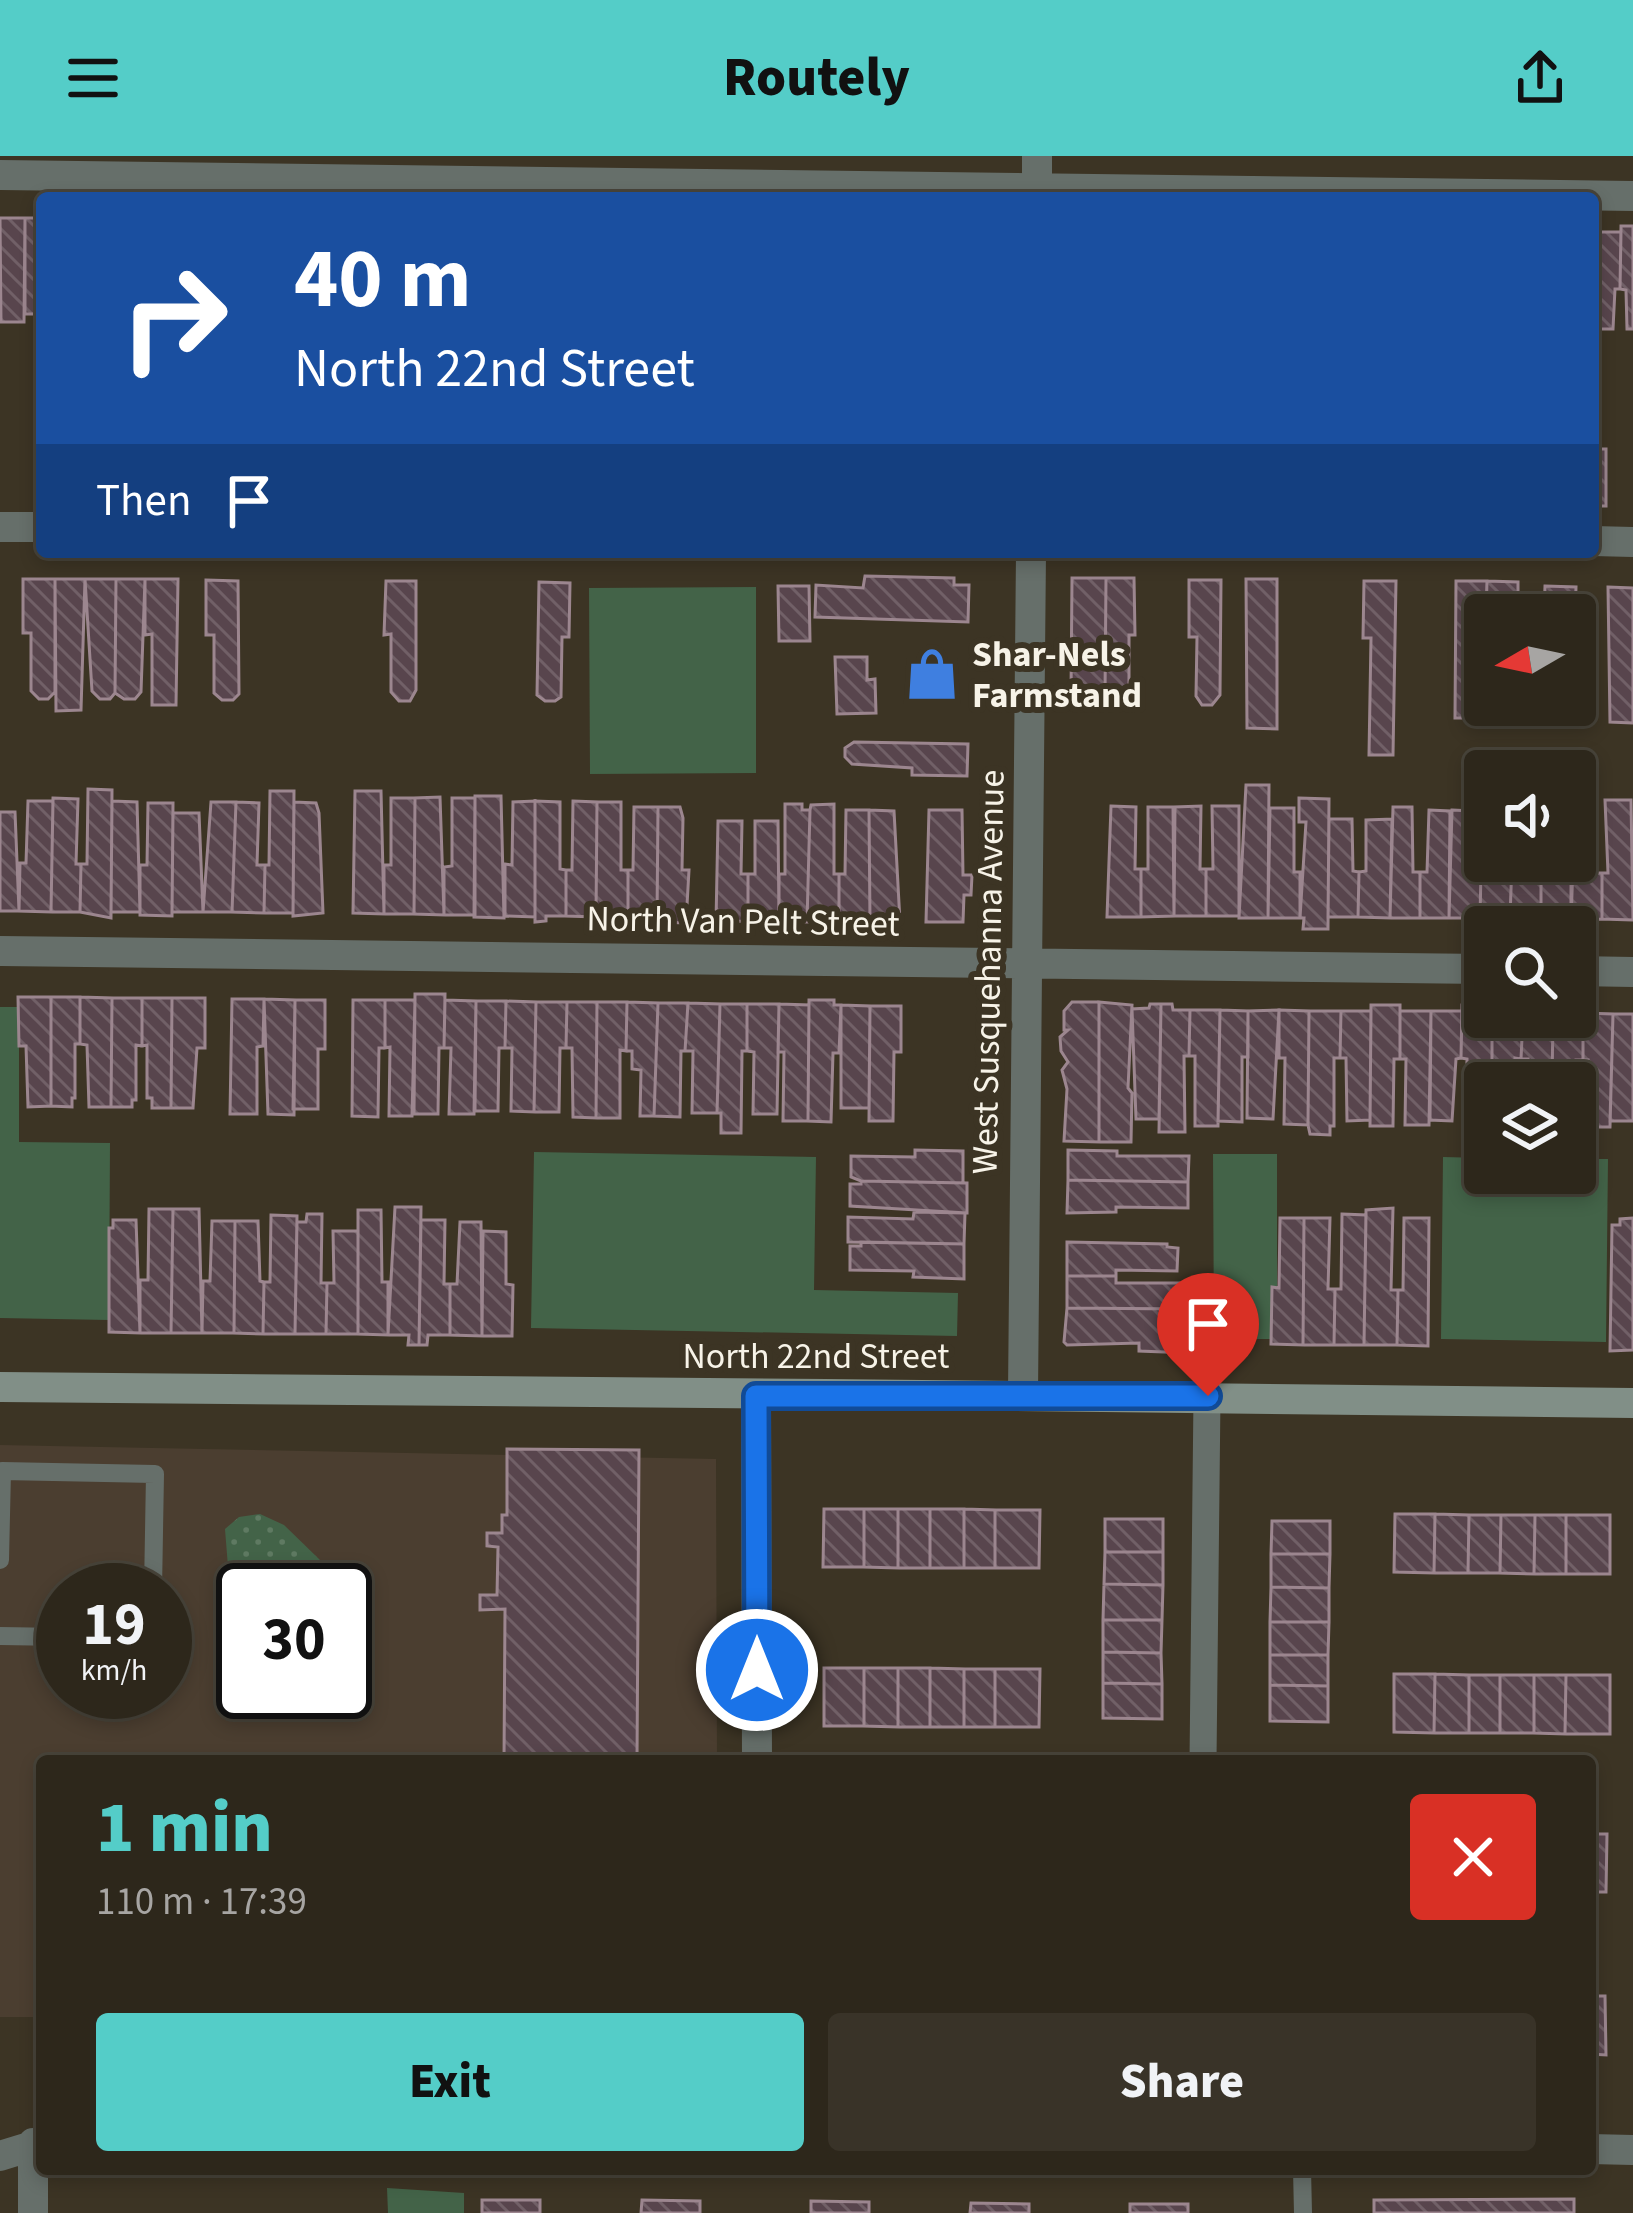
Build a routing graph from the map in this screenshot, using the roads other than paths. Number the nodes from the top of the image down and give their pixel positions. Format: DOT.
graph roads {
  1 [pos="1037,156"];
  2 [pos="0,175"];
  3 [pos="928,192"];
  4 [pos="1037,192"];
  5 [pos="1599,196"];
  6 [pos="1633,196"];
  7 [pos="0,527"];
  8 [pos="36,527"];
  9 [pos="1599,541"];
  10 [pos="1633,542"];
  11 [pos="1031,558"];
  12 [pos="0,951"];
  13 [pos="1026,963"];
  14 [pos="1464,969"];
  15 [pos="1596,971"];
  16 [pos="1633,971"];
  17 [pos="0,1388"];
  18 [pos="1023,1393"];
  19 [pos="756,1396"];
  20 [pos="1208,1396"];
  21 [pos="1633,1402"];
  22 [pos="0,1560"];
  23 [pos="153,1563"];
  24 [pos="0,1636"];
  25 [pos="36,1636"];
  26 [pos="758,1755"];
  27 [pos="1203,1755"];
  28 [pos="36,2144"];
  29 [pos="1596,2149"];
  30 [pos="1633,2150"];
  31 [pos="0,2156"];
  32 [pos="36,2171"];
  33 [pos="1302,2175"];
  34 [pos="33,2213"];
  35 [pos="1303,2213"];
  1 -- 4 [label="street"];
  2 -- 3 [label="street"];
  5 -- 6 [label="street"];
  7 -- 8 [label="street"];
  9 -- 10 [label="street"];
  11 -- 13 [label="street, West Susquehanna Avenue"];
  12 -- 13 [label="street, North Van Pelt Street"];
  13 -- 14 [label="street, North Van Pelt Street"];
  13 -- 18 [label="street, West Susquehanna Avenue"];
  15 -- 16 [label="street"];
  17 -- 19 [label="main road, North 22nd Street"];
  18 -- 19 [label="main road, North 22nd Street"];
  18 -- 20 [label="main road, North 22nd Street"];
  19 -- 26 [label="street"];
  20 -- 21 [label="main road, North 22nd Street"];
  20 -- 27 [label="street"];
  22 -- 23 [label="lane"];
  24 -- 25 [label="lane"];
  28 -- 31 [label="street"];
  29 -- 30 [label="street"];
  32 -- 34 [label="street"];
  33 -- 35 [label="lane"];
}
